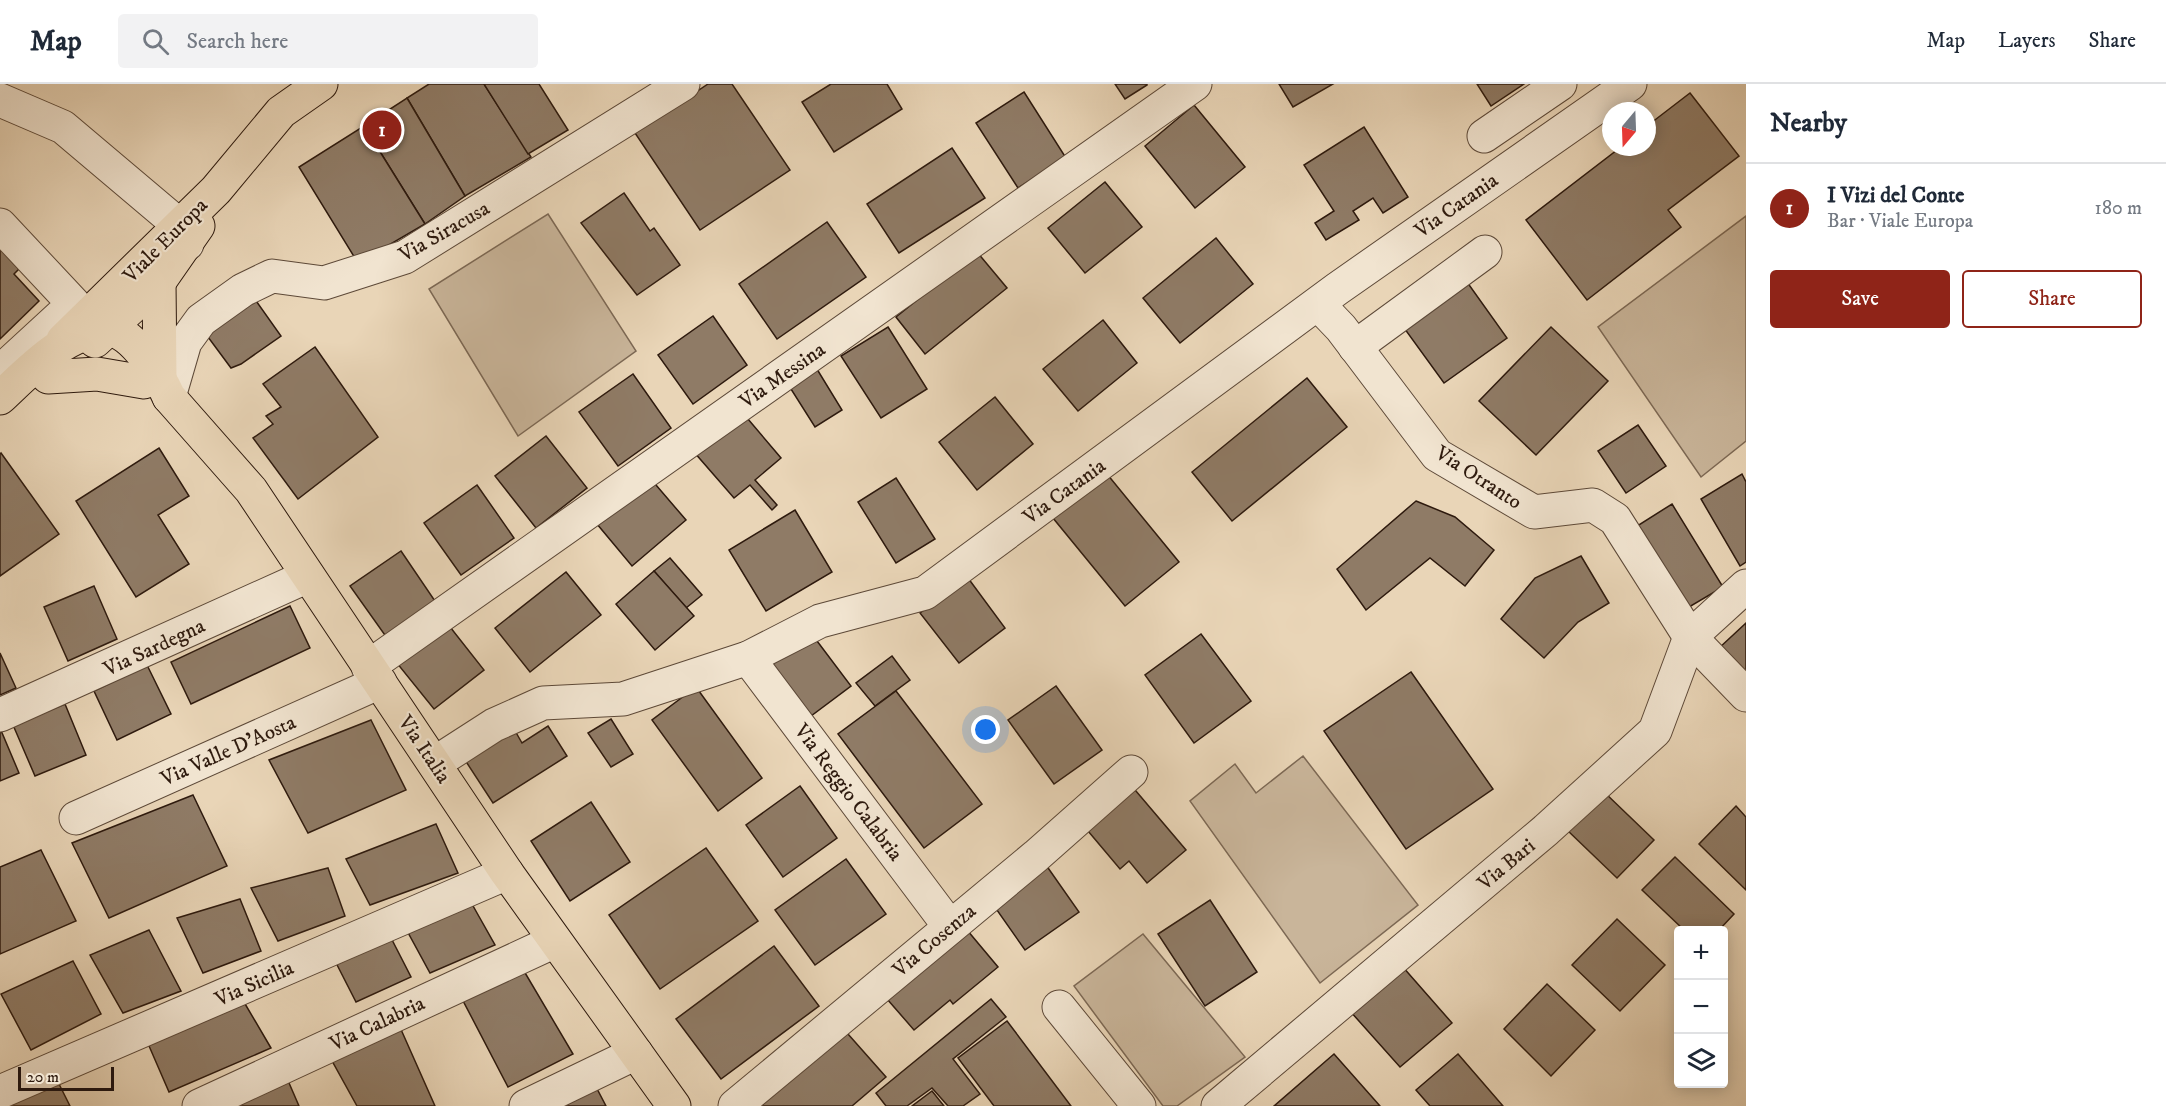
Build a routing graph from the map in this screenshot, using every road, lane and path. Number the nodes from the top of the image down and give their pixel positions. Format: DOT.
graph roads {
  1 [pos="321,84"];
  2 [pos="683,84"];
  3 [pos="1195,84"];
  4 [pos="1560,84"];
  5 [pos="1630,84"];
  6 [pos="0,100"];
  7 [pos="1484,136"];
  8 [pos="0,225"];
  9 [pos="183,234"];
  10 [pos="1485,252"];
  11 [pos="159,282"];
  12 [pos="115,291"];
  13 [pos="1319,305"];
  14 [pos="110,330"];
  15 [pos="1355,347"];
  16 [pos="49,364"];
  17 [pos="0,372"];
  18 [pos="158,386"];
  19 [pos="0,398"];
  20 [pos="308,576"];
  21 [pos="1746,586"];
  22 [pos="1690,637"];
  23 [pos="748,658"];
  24 [pos="374,674"];
  25 [pos="1746,695"];
  26 [pos="0,715"];
  27 [pos="435,763"];
  28 [pos="1131,772"];
  29 [pos="76,818"];
  30 [pos="507,873"];
  31 [pos="950,927"];
  32 [pos="555,941"];
  33 [pos="1059,1007"];
  34 [pos="636,1053"];
  35 [pos="0,1092"];
  36 [pos="199,1106"];
  37 [pos="526,1106"];
  38 [pos="674,1106"];
  39 [pos="735,1106"];
  40 [pos="1139,1106"];
  41 [pos="1218,1106"];
  1 -- 9 [label="main road, Viale Europa"];
  2 -- 18 [label="street, Via Siracusa"];
  3 -- 24 [label="street, Via Messina"];
  4 -- 7 [label="street"];
  5 -- 13 [label="street, Via Catania"];
  6 -- 9 [label="street"];
  8 -- 17 [label="street"];
  9 -- 11 [label="main road, Viale Europa"];
  9 -- 12 [label="main road, Viale Europa"];
  10 -- 15 [label="street"];
  11 -- 14 [label="main road, Viale Europa"];
  11 -- 18 [label="main road"];
  12 -- 14 [label="main road, Viale Europa"];
  12 -- 16 [label="main road, Viale Europa"];
  13 -- 15 [label="street, Via Otranto"];
  13 -- 23 [label="street, Via Catania"];
  14 -- 16 [label="main road"];
  14 -- 18 [label="main road, Via Italia"];
  15 -- 22 [label="street, Via Otranto"];
  16 -- 18 [label="main road"];
  16 -- 19 [label="main road"];
  18 -- 20 [label="main road, Via Italia"];
  20 -- 24 [label="main road, Via Italia"];
  20 -- 26 [label="street, Via Sardegna"];
  21 -- 22 [label="street, Via Bari"];
  22 -- 25 [label="street, Via Otranto"];
  22 -- 41 [label="street, Via Bari"];
  23 -- 27 [label="street, Via Catania"];
  23 -- 31 [label="street, Via Reggio Calabria"];
  24 -- 27 [label="main road, Via Italia"];
  24 -- 29 [label="street, Via Valle D'Aosta"];
  27 -- 30 [label="main road, Via Italia"];
  28 -- 31 [label="street, Via Cosenza"];
  30 -- 32 [label="main road, Via Italia"];
  30 -- 35 [label="street, Via Sicilia"];
  31 -- 39 [label="street, Via Cosenza"];
  32 -- 34 [label="main road, Via Italia"];
  32 -- 36 [label="street, Via Calabria"];
  33 -- 40 [label="street"];
  34 -- 37 [label="street"];
  34 -- 38 [label="main road, Via Italia"];
}
